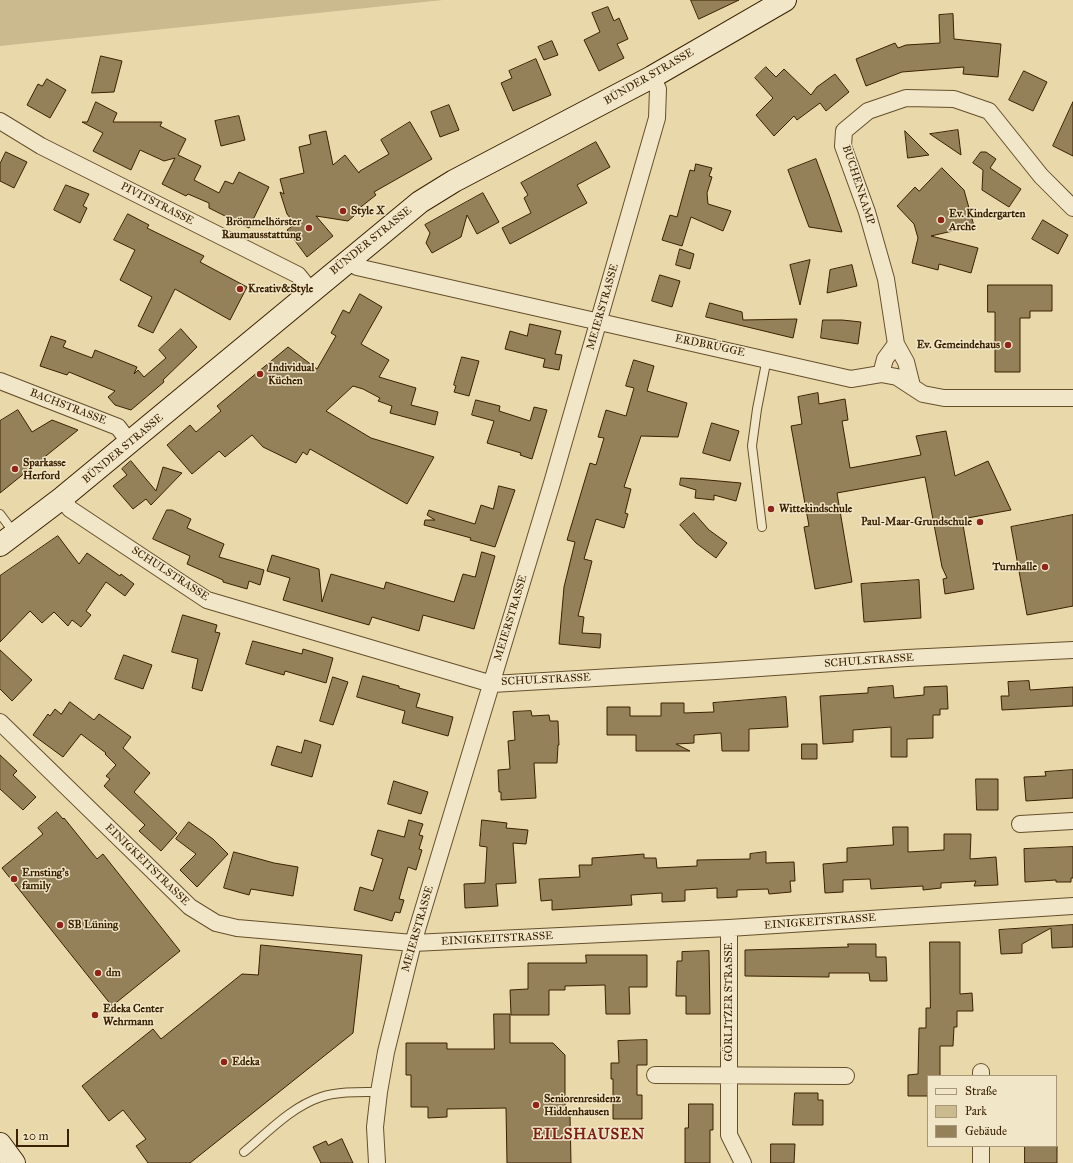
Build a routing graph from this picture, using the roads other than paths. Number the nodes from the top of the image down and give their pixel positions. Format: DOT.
graph roads {
  1 [pos="781,1"];
  2 [pos="652,77"];
  3 [pos="0,121"];
  4 [pos="1073,208"];
  5 [pos="349,260"];
  6 [pos="312,291"];
  7 [pos="599,322"];
  8 [pos="896,344"];
  9 [pos="767,358"];
  10 [pos="881,374"];
  11 [pos="0,381"];
  12 [pos="912,386"];
  13 [pos="1073,398"];
  14 [pos="130,443"];
  15 [pos="62,498"];
  16 [pos="0,514"];
  17 [pos="762,527"];
  18 [pos="8,540"];
  19 [pos="1073,650"];
  20 [pos="492,684"];
  21 [pos="0,722"];
  22 [pos="1073,821"];
  23 [pos="1020,824"];
  24 [pos="1073,906"];
  25 [pos="729,928"];
  26 [pos="413,943"];
  27 [pos="655,1075"];
  28 [pos="729,1075"];
  29 [pos="846,1076"];
  30 [pos="379,1092"];
  31 [pos="0,1144"];
  32 [pos="981,1147"];
  33 [pos="244,1152"];
  34 [pos="14,1163"];
  35 [pos="377,1163"];
  36 [pos="743,1163"];
  37 [pos="981,1163"];
  1 -- 2 [label="main road, BÜNDER STRASSE"];
  2 -- 5 [label="main road, BÜNDER STRASSE"];
  2 -- 7 [label="street, MEIERSTRASSE"];
  3 -- 6 [label="street, PIVITSTRASSE"];
  4 -- 8 [label="street, BUCHENKAMP"];
  5 -- 6 [label="main road, BÜNDER STRASSE"];
  5 -- 7 [label="street, ERDBRÜGGE"];
  6 -- 14 [label="main road, BÜNDER STRASSE"];
  7 -- 9 [label="street, ERDBRÜGGE"];
  7 -- 20 [label="street, MEIERSTRASSE"];
  8 -- 10 [label="street"];
  8 -- 12 [label="street"];
  9 -- 10 [label="street, ERDBRÜGGE"];
  9 -- 17 [label="lane"];
  10 -- 12 [label="street, ERDBRÜGGE"];
  11 -- 14 [label="street, BACHSTRASSE"];
  12 -- 13 [label="street, ERDBRÜGGE"];
  14 -- 15 [label="main road, BÜNDER STRASSE"];
  15 -- 18 [label="main road, BÜNDER STRASSE"];
  15 -- 20 [label="street, SCHULSTRASSE"];
  16 -- 18 [label="lane"];
  19 -- 20 [label="street, SCHULSTRASSE"];
  20 -- 26 [label="street, MEIERSTRASSE"];
  21 -- 26 [label="street, EINIGKEITSTRASSE"];
  22 -- 23 [label="street"];
  24 -- 25 [label="street, EINIGKEITSTRASSE"];
  25 -- 26 [label="street, EINIGKEITSTRASSE"];
  25 -- 28 [label="street, GÖRLITZER STRASSE"];
  26 -- 30 [label="street, MEIERSTRASSE"];
  27 -- 28 [label="street, GÖRLITZER STRASSE"];
  28 -- 29 [label="street, GÖRLITZER STRASSE"];
  28 -- 36 [label="street, GÖRLITZER STRASSE"];
  30 -- 33 [label="lane"];
  30 -- 35 [label="street, MEIERSTRASSE"];
  31 -- 34 [label="main road"];
  32 -- 37 [label="street"];
}
